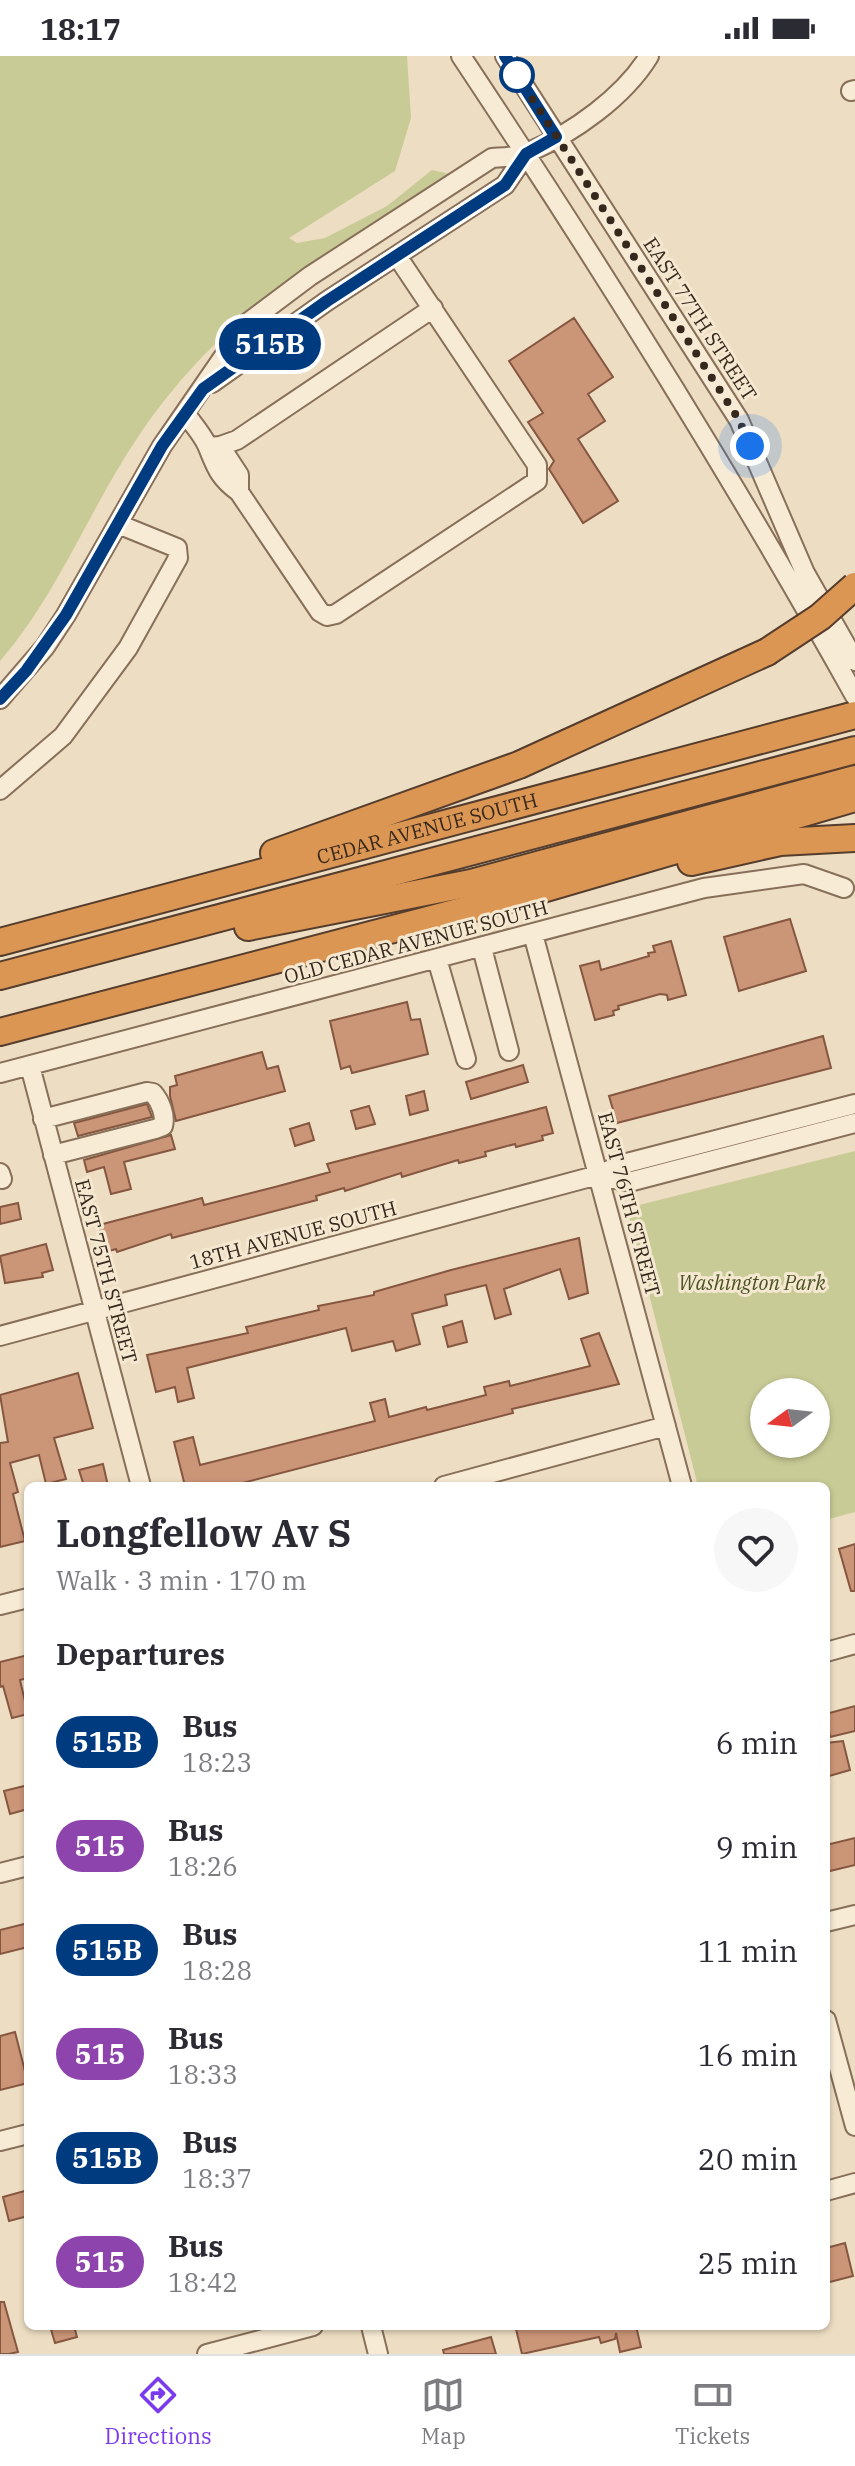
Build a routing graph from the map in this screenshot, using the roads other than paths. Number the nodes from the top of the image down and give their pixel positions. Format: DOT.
graph roads {
  1 [pos="461,56"];
  2 [pos="505,56"];
  3 [pos="649,56"];
  4 [pos="556,137"];
  5 [pos="526,154"];
  6 [pos="397,256"];
  7 [pos="433,308"];
  8 [pos="203,389"];
  9 [pos="185,413"];
  10 [pos="214,447"];
  11 [pos="118,524"];
  12 [pos="855,586"];
  13 [pos="855,661"];
  14 [pos="855,696"];
  15 [pos="0,699"];
  16 [pos="855,715"];
  17 [pos="842,753"];
  18 [pos="0,790"];
  19 [pos="847,791"];
  20 [pos="855,838"];
  21 [pos="844,888"];
  22 [pos="508,899"];
  23 [pos="135,903"];
  24 [pos="533,934"];
  25 [pos="0,942"];
  26 [pos="482,948"];
  27 [pos="437,959"];
  28 [pos="32,967"];
  29 [pos="0,976"];
  30 [pos="0,1032"];
  31 [pos="509,1051"];
  32 [pos="466,1059"];
  33 [pos="30,1066"];
  34 [pos="0,1073"];
  35 [pos="855,1104"];
  36 [pos="43,1119"];
  37 [pos="855,1123"];
  38 [pos="53,1155"];
  39 [pos="598,1175"];
  40 [pos="93,1311"];
  41 [pos="0,1336"];
  42 [pos="666,1426"];
  43 [pos="140,1482"];
  44 [pos="459,1482"];
  45 [pos="681,1482"];
  46 [pos="24,1599"];
  47 [pos="0,1605"];
  48 [pos="855,1644"];
  49 [pos="830,1651"];
  50 [pos="24,1867"];
  51 [pos="0,1873"];
  52 [pos="855,1915"];
  53 [pos="830,1921"];
  54 [pos="830,2035"];
  55 [pos="855,2126"];
  56 [pos="24,2135"];
  57 [pos="0,2141"];
  58 [pos="855,2183"];
  59 [pos="830,2190"];
  60 [pos="298,2330"];
  61 [pos="372,2330"];
  62 [pos="207,2354"];
  63 [pos="378,2354"];
  1 -- 5 [label="street"];
  2 -- 4 [label="street, EAST 77TH STREET"];
  3 -- 4 [label="street"];
  4 -- 5 [label="street"];
  4 -- 13 [label="street, EAST 77TH STREET"];
  5 -- 6 [label="street"];
  5 -- 8 [label="street"];
  5 -- 14 [label="street"];
  6 -- 7 [label="street"];
  6 -- 8 [label="street"];
  7 -- 10 [label="street"];
  7 -- 10 [label="street"];
  8 -- 9 [label="street"];
  9 -- 10 [label="street"];
  9 -- 11 [label="street"];
  11 -- 15 [label="street"];
  11 -- 18 [label="street"];
  12 -- 23 [label="highway, bridge"];
  16 -- 23 [label="highway, CEDAR AVENUE SOUTH"];
  17 -- 28 [label="highway, CEDAR AVENUE SOUTH"];
  19 -- 22 [label="highway"];
  19 -- 28 [label="highway"];
  20 -- 22 [label="highway"];
  21 -- 24 [label="street, OLD CEDAR AVENUE SOUTH"];
  22 -- 30 [label="highway"];
  23 -- 25 [label="highway, CEDAR AVENUE SOUTH"];
  24 -- 26 [label="street, OLD CEDAR AVENUE SOUTH"];
  24 -- 39 [label="street, EAST 76TH STREET"];
  26 -- 27 [label="street, OLD CEDAR AVENUE SOUTH"];
  26 -- 31 [label="street"];
  27 -- 32 [label="street"];
  27 -- 33 [label="street, OLD CEDAR AVENUE SOUTH"];
  28 -- 29 [label="highway, CEDAR AVENUE SOUTH"];
  33 -- 34 [label="street, OLD CEDAR AVENUE SOUTH"];
  33 -- 36 [label="street, EAST 75TH STREET"];
  35 -- 39 [label="street, 18TH AVENUE SOUTH"];
  36 -- 38 [label="street, EAST 75TH STREET"];
  36 -- 38 [label="street"];
  37 -- 39 [label="street"];
  38 -- 40 [label="street, EAST 75TH STREET"];
  39 -- 40 [label="street, 18TH AVENUE SOUTH"];
  39 -- 42 [label="street, EAST 76TH STREET"];
  40 -- 41 [label="street, 18TH AVENUE SOUTH"];
  40 -- 43 [label="street, EAST 75TH STREET"];
  42 -- 44 [label="street"];
  42 -- 45 [label="street, EAST 76TH STREET"];
  46 -- 47 [label="street"];
  48 -- 49 [label="street"];
  50 -- 51 [label="street"];
  52 -- 53 [label="street"];
  54 -- 55 [label="street"];
  56 -- 57 [label="street"];
  58 -- 59 [label="street"];
  60 -- 62 [label="street"];
  61 -- 63 [label="street"];
}
